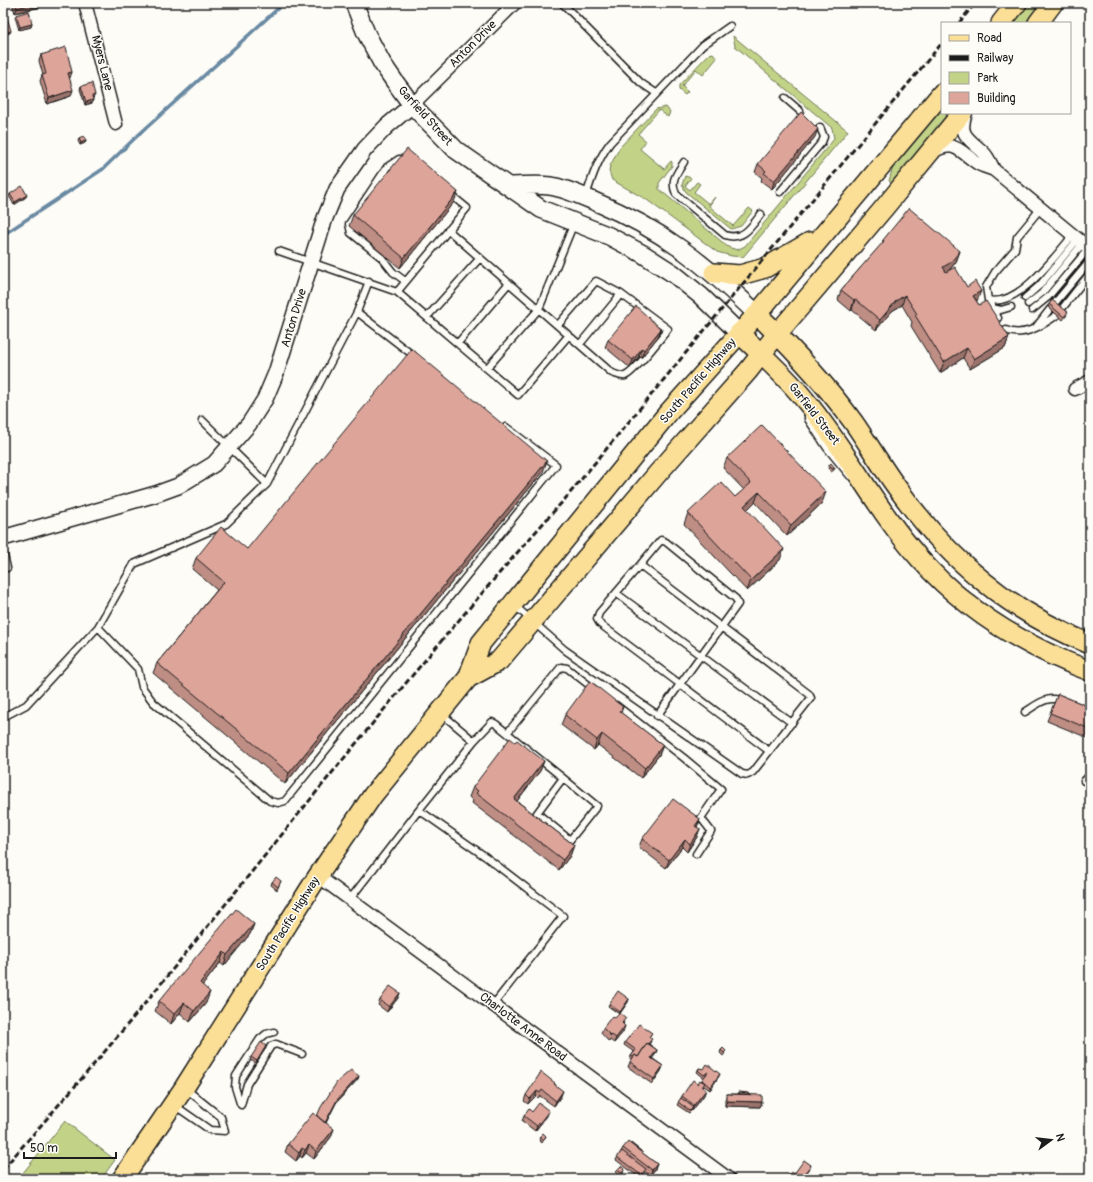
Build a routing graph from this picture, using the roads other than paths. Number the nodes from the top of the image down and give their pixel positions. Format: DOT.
graph roads {
  1 [pos="85,3"];
  2 [pos="354,3"];
  3 [pos="514,3"];
  4 [pos="562,3"];
  5 [pos="1017,3"];
  6 [pos="1053,3"];
  7 [pos="1001,22"];
  8 [pos="1039,22"];
  9 [pos="730,26"];
  10 [pos="656,93"];
  11 [pos="941,94"];
  12 [pos="784,98"];
  13 [pos="412,105"];
  14 [pos="800,111"];
  15 [pos="961,114"];
  16 [pos="966,114"];
  17 [pos="116,124"];
  18 [pos="820,127"];
  19 [pos="926,155"];
  20 [pos="412,161"];
  21 [pos="684,162"];
  22 [pos="994,170"];
  23 [pos="510,186"];
  24 [pos="442,187"];
  25 [pos="780,192"];
  26 [pos="586,198"];
  27 [pos="1042,208"];
  28 [pos="761,214"];
  29 [pos="574,221"];
  30 [pos="448,230"];
  31 [pos="825,233"];
  32 [pos="1083,243"];
  33 [pos="279,251"];
  34 [pos="480,258"];
  35 [pos="1090,261"];
  36 [pos="311,262"];
  37 [pos="714,273"];
  38 [pos="1090,273"];
  39 [pos="369,281"];
  40 [pos="406,281"];
  41 [pos="508,283"];
  42 [pos="397,292"];
  43 [pos="622,294"];
  44 [pos="988,300"];
  45 [pos="1027,301"];
  46 [pos="1011,307"];
  47 [pos="992,308"];
  48 [pos="539,309"];
  49 [pos="1032,310"];
  50 [pos="357,312"];
  51 [pos="757,314"];
  52 [pos="427,317"];
  53 [pos="998,318"];
  54 [pos="558,325"];
  55 [pos="1035,328"];
  56 [pos="1006,330"];
  57 [pos="740,333"];
  58 [pos="777,334"];
  59 [pos="569,335"];
  60 [pos="458,343"];
  61 [pos="580,344"];
  62 [pos="762,355"];
  63 [pos="419,360"];
  64 [pos="487,368"];
  65 [pos="1090,381"];
  66 [pos="1075,389"];
  67 [pos="202,420"];
  68 [pos="500,422"];
  69 [pos="230,447"];
  70 [pos="267,484"];
  71 [pos="3,538"];
  72 [pos="3,551"];
  73 [pos="640,565"];
  74 [pos="7,568"];
  75 [pos="616,592"];
  76 [pos="513,604"];
  77 [pos="533,621"];
  78 [pos="98,627"];
  79 [pos="722,628"];
  80 [pos="1090,644"];
  81 [pos="701,656"];
  82 [pos="1090,671"];
  83 [pos="468,678"];
  84 [pos="680,685"];
  85 [pos="598,691"];
  86 [pos="610,701"];
  87 [pos="1069,704"];
  88 [pos="439,712"];
  89 [pos="1025,712"];
  90 [pos="7,715"];
  91 [pos="657,716"];
  92 [pos="792,723"];
  93 [pos="508,732"];
  94 [pos="474,741"];
  95 [pos="769,752"];
  96 [pos="1090,775"];
  97 [pos="563,778"];
  98 [pos="1084,781"];
  99 [pos="419,810"];
  100 [pos="696,854"];
  101 [pos="318,876"];
  102 [pos="350,899"];
  103 [pos="493,1005"];
  104 [pos="274,1032"];
  105 [pos="302,1054"];
  106 [pos="184,1088"];
  107 [pos="173,1104"];
  108 [pos="122,1179"];
  109 [pos="729,1179"];
  1 -- 17 [label="street, Myers Lane"];
  2 -- 13 [label="main road, Garfield Street"];
  3 -- 13 [label="street, Anton Drive"];
  4 -- 10 [label="lane"];
  5 -- 7 [label="main road"];
  6 -- 8 [label="main road"];
  9 -- 10 [label="lane"];
  10 -- 26 [label="lane"];
  11 -- 31 [label="main road, South Pacific Highway"];
  12 -- 14 [label="lane"];
  13 -- 23 [label="main road, Garfield Street"];
  13 -- 36 [label="street, Anton Drive"];
  15 -- 19 [label="main road, South Pacific Highway"];
  16 -- 22 [label="street"];
  18 -- 25 [label="lane"];
  19 -- 22 [label="street"];
  19 -- 58 [label="main road, South Pacific Highway"];
  20 -- 40 [label="lane"];
  21 -- 28 [label="lane"];
  22 -- 27 [label="street"];
  23 -- 26 [label="main road, Garfield Street"];
  23 -- 29 [label="main road, Garfield Street"];
  24 -- 30 [label="lane"];
  26 -- 37 [label="main road, Garfield Street"];
  27 -- 32 [label="street"];
  27 -- 44 [label="lane"];
  29 -- 48 [label="lane"];
  29 -- 57 [label="main road, Garfield Street"];
  30 -- 34 [label="lane"];
  30 -- 40 [label="lane"];
  31 -- 37 [label="main road"];
  31 -- 51 [label="main road, South Pacific Highway"];
  32 -- 44 [label="lane"];
  32 -- 45 [label="lane"];
  32 -- 49 [label="lane"];
  33 -- 36 [label="lane"];
  34 -- 41 [label="lane"];
  34 -- 52 [label="lane"];
  35 -- 55 [label="lane"];
  36 -- 39 [label="lane"];
  36 -- 69 [label="street, Anton Drive"];
  37 -- 51 [label="main road, Garfield Street"];
  38 -- 55 [label="lane"];
  39 -- 42 [label="lane"];
  39 -- 50 [label="lane"];
  40 -- 42 [label="lane"];
  41 -- 48 [label="lane"];
  41 -- 60 [label="lane"];
  42 -- 52 [label="lane"];
  43 -- 54 [label="lane"];
  43 -- 61 [label="lane"];
  43 -- 61 [label="lane"];
  44 -- 47 [label="lane"];
  46 -- 47 [label="lane"];
  47 -- 53 [label="lane"];
  48 -- 54 [label="lane"];
  48 -- 64 [label="lane"];
  50 -- 63 [label="lane"];
  50 -- 70 [label="lane"];
  51 -- 57 [label="main road, South Pacific Highway"];
  51 -- 58 [label="main road, Garfield Street"];
  52 -- 60 [label="lane"];
  54 -- 59 [label="lane"];
  55 -- 56 [label="lane"];
  57 -- 62 [label="main road, Garfield Street"];
  57 -- 76 [label="main road, South Pacific Highway"];
  58 -- 62 [label="main road, South Pacific Highway"];
  58 -- 80 [label="main road, Garfield Street"];
  59 -- 61 [label="lane"];
  59 -- 64 [label="lane"];
  60 -- 64 [label="lane"];
  62 -- 77 [label="main road, South Pacific Highway"];
  62 -- 82 [label="main road, Garfield Street"];
  65 -- 66 [label="street"];
  67 -- 69 [label="lane"];
  68 -- 78 [label="lane"];
  69 -- 70 [label="lane"];
  69 -- 71 [label="street, Anton Drive"];
  70 -- 78 [label="lane"];
  72 -- 74 [label="lane"];
  73 -- 75 [label="lane"];
  73 -- 79 [label="lane"];
  73 -- 79 [label="lane"];
  75 -- 81 [label="lane"];
  75 -- 84 [label="lane"];
  76 -- 77 [label="lane"];
  76 -- 83 [label="main road, South Pacific Highway"];
  77 -- 83 [label="main road, South Pacific Highway"];
  77 -- 91 [label="lane"];
  78 -- 90 [label="lane"];
  79 -- 81 [label="lane"];
  79 -- 92 [label="lane"];
  81 -- 84 [label="lane"];
  81 -- 92 [label="lane"];
  83 -- 88 [label="main road, South Pacific Highway"];
  84 -- 91 [label="lane"];
  84 -- 95 [label="lane"];
  85 -- 93 [label="lane"];
  86 -- 100 [label="lane"];
  87 -- 89 [label="lane"];
  88 -- 94 [label="lane"];
  88 -- 101 [label="main road, South Pacific Highway"];
  91 -- 95 [label="lane"];
  92 -- 95 [label="lane"];
  93 -- 94 [label="lane"];
  93 -- 97 [label="lane"];
  94 -- 99 [label="lane"];
  96 -- 98 [label="lane"];
  97 -- 97 [label="lane"];
  99 -- 102 [label="lane"];
  99 -- 103 [label="lane"];
  101 -- 102 [label="street, Charlotte Anne Road"];
  101 -- 106 [label="main road, South Pacific Highway"];
  102 -- 103 [label="street, Charlotte Anne Road"];
  103 -- 109 [label="street, Charlotte Anne Road"];
  104 -- 105 [label="lane"];
  106 -- 107 [label="main road, South Pacific Highway"];
  106 -- 107 [label="lane"];
  107 -- 108 [label="main road, South Pacific Highway"];
}
